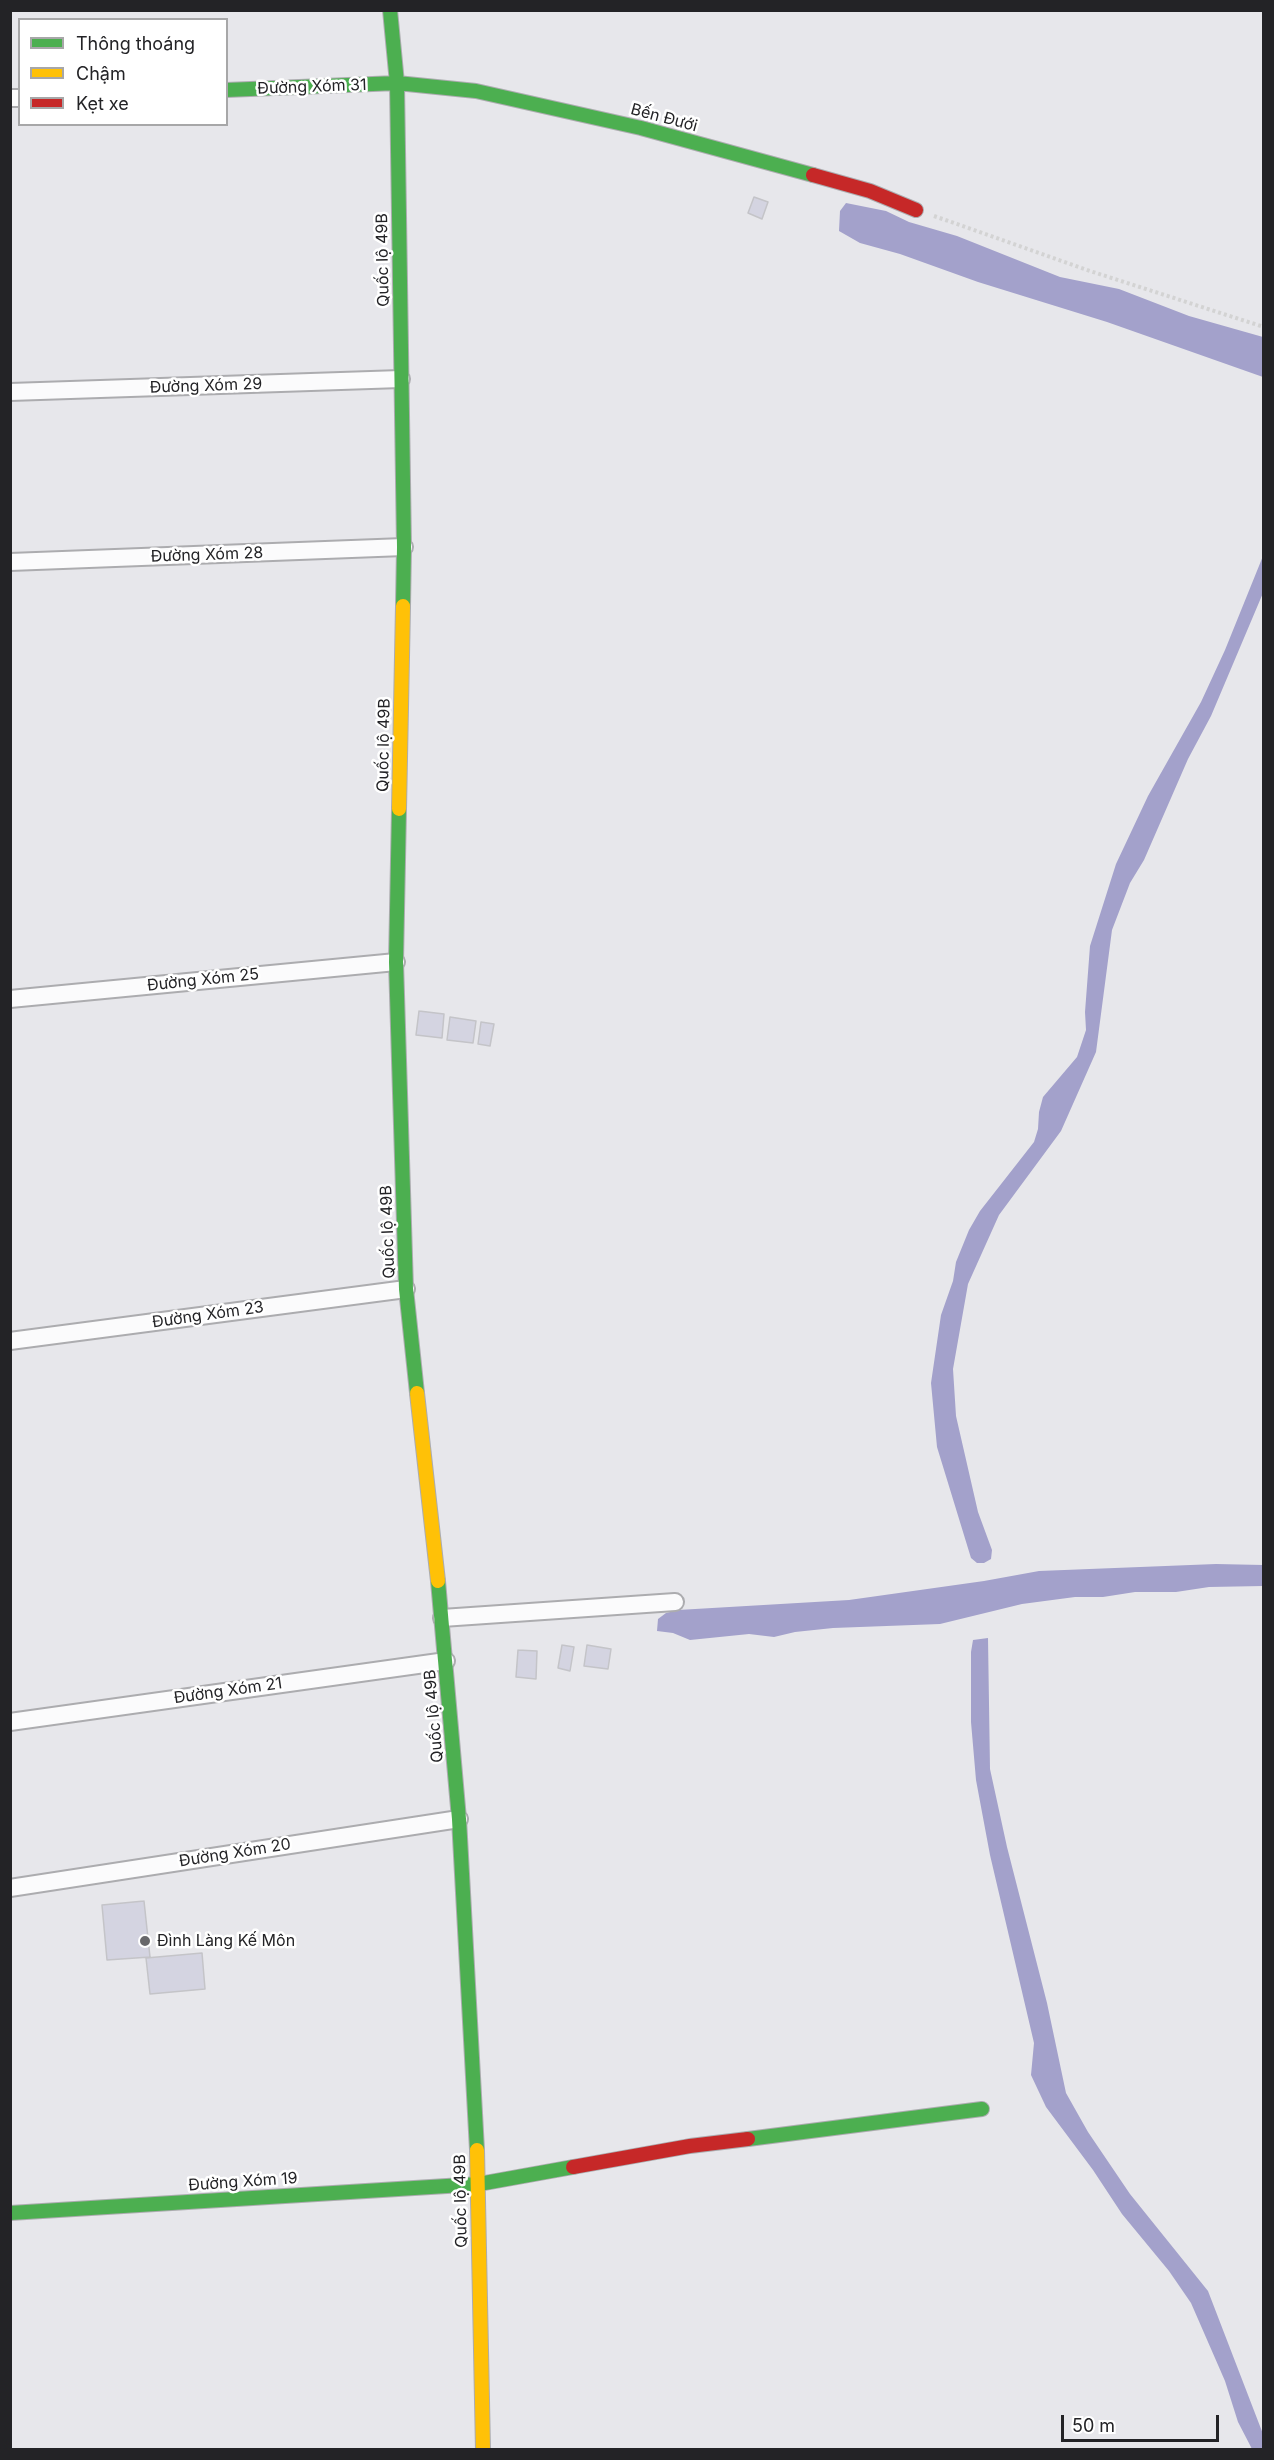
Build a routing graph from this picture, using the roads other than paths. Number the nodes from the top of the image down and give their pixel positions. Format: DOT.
graph roads {
  1 [pos="390,10"];
  2 [pos="397,84"];
  3 [pos="228,90"];
  4 [pos="916,210"];
  5 [pos="401,379"];
  6 [pos="10,393"];
  7 [pos="404,547"];
  8 [pos="10,562"];
  9 [pos="396,962"];
  10 [pos="10,999"];
  11 [pos="406,1289"];
  12 [pos="10,1341"];
  13 [pos="675,1602"];
  14 [pos="442,1618"];
  15 [pos="446,1660"];
  16 [pos="10,1722"];
  17 [pos="459,1819"];
  18 [pos="10,1888"];
  19 [pos="982,2109"];
  20 [pos="478,2184"];
  21 [pos="10,2213"];
  22 [pos="483,2450"];
  1 -- 2 [label="main road, Quốc lộ 49B"];
  2 -- 3 [label="main road, Đường Xóm 31"];
  2 -- 4 [label="main road, Bến Đưới"];
  2 -- 5 [label="main road, Quốc lộ 49B"];
  5 -- 6 [label="street, Đường Xóm 29"];
  5 -- 7 [label="main road, Quốc lộ 49B"];
  7 -- 8 [label="street, Đường Xóm 28"];
  7 -- 9 [label="main road, Quốc lộ 49B"];
  9 -- 10 [label="street, Đường Xóm 25"];
  9 -- 11 [label="main road, Quốc lộ 49B"];
  11 -- 12 [label="street, Đường Xóm 23"];
  11 -- 14 [label="main road, Quốc lộ 49B"];
  13 -- 14 [label="street"];
  14 -- 15 [label="main road, Quốc lộ 49B"];
  15 -- 16 [label="street, Đường Xóm 21"];
  15 -- 17 [label="main road, Quốc lộ 49B"];
  17 -- 18 [label="street, Đường Xóm 20"];
  17 -- 20 [label="main road, Quốc lộ 49B"];
  19 -- 20 [label="main road, Đường Xóm 19"];
  20 -- 21 [label="main road, Đường Xóm 19"];
  20 -- 22 [label="main road, Quốc lộ 49B"];
}
